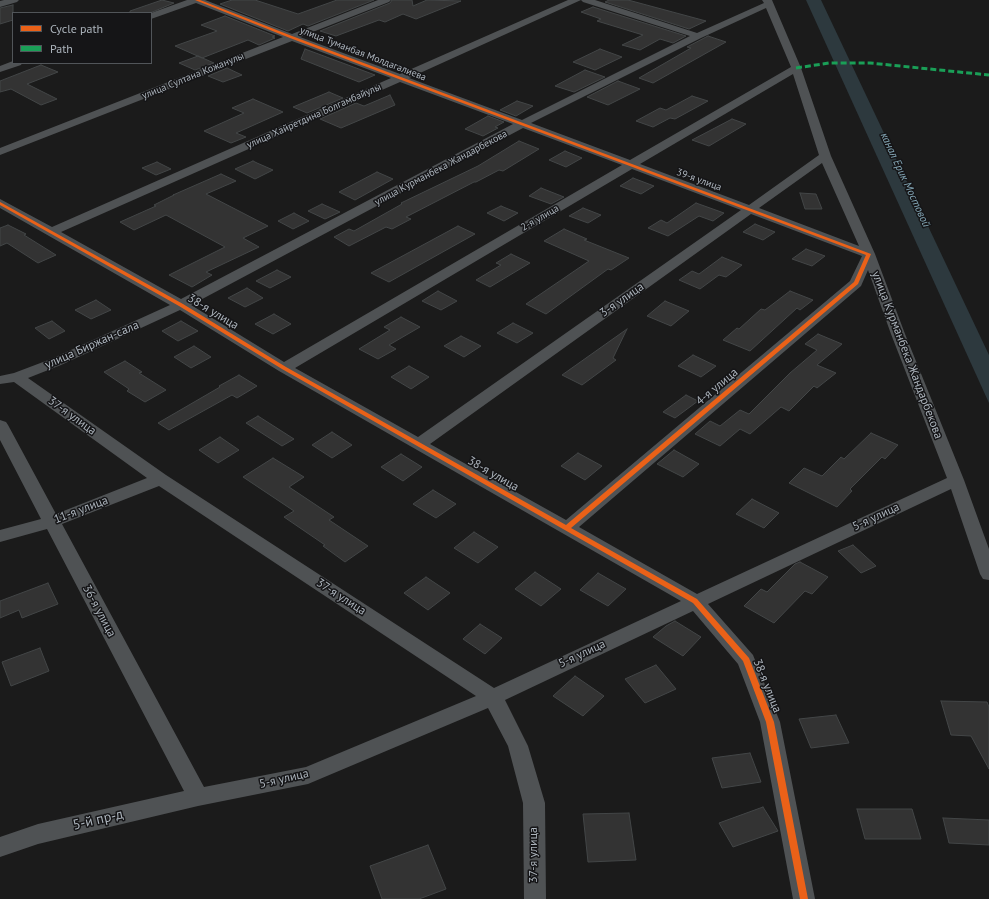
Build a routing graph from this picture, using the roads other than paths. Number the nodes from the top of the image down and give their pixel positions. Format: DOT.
graph roads {
  1 [pos="14,0"];
  2 [pos="196,0"];
  3 [pos="386,0"];
  4 [pos="576,0"];
  5 [pos="586,0"];
  6 [pos="768,2"];
  7 [pos="0,4"];
  8 [pos="152,16"];
  9 [pos="698,36"];
  10 [pos="291,38"];
  11 [pos="14,64"];
  12 [pos="796,68"];
  13 [pos="0,69"];
  14 [pos="399,78"];
  15 [pos="522,124"];
  16 [pos="0,152"];
  17 [pos="825,156"];
  18 [pos="631,165"];
  19 [pos="0,203"];
  20 [pos="750,209"];
  21 [pos="52,232"];
  22 [pos="869,254"];
  23 [pos="181,305"];
  24 [pos="284,368"];
  25 [pos="9,378"];
  26 [pos="0,425"];
  27 [pos="419,444"];
  28 [pos="160,479"];
  29 [pos="956,480"];
  30 [pos="51,522"];
  31 [pos="567,528"];
  32 [pos="0,536"];
  33 [pos="989,574"];
  34 [pos="695,601"];
  35 [pos="493,697"];
  36 [pos="198,797"];
  37 [pos="0,847"];
  38 [pos="535,899"];
  39 [pos="804,899"];
  1 -- 7 [label="street"];
  2 -- 8 [label="street"];
  2 -- 10 [label="street, улица Туманбая Молдагалиева"];
  3 -- 10 [label="street, улица Султана Кожанулы"];
  4 -- 14 [label="street, улица Хайретдина Болгамбайулы"];
  5 -- 9 [label="street"];
  6 -- 9 [label="street, улица Курманбека Жандарбекова"];
  6 -- 12 [label="street, улица Курманбека Жандарбекова"];
  9 -- 15 [label="street, улица Курманбека Жандарбекова"];
  10 -- 14 [label="street, улица Туманбая Молдагалиева"];
  10 -- 16 [label="street, улица Султана Кожанулы"];
  11 -- 13 [label="street"];
  12 -- 17 [label="street, улица Курманбека Жандарбекова"];
  12 -- 18 [label="street, 2-я улица"];
  14 -- 15 [label="street, улица Туманбая Молдагалиева"];
  14 -- 21 [label="street, улица Хайретдина Болгамбайулы"];
  15 -- 18 [label="street, 39-я улица"];
  15 -- 23 [label="street, улица Курманбека Жандарбекова"];
  17 -- 20 [label="street, 3-я улица"];
  17 -- 22 [label="street, улица Курманбека Жандарбекова"];
  18 -- 20 [label="street, 39-я улица"];
  18 -- 24 [label="street, 2-я улица"];
  19 -- 21 [label="street, 38-я улица"];
  20 -- 22 [label="street, 39-я улица"];
  20 -- 27 [label="street, 3-я улица"];
  21 -- 23 [label="street, 38-я улица"];
  22 -- 29 [label="street, улица Курманбека Жандарбекова"];
  22 -- 31 [label="street, 4-я улица"];
  23 -- 24 [label="street, 38-я улица"];
  23 -- 25 [label="street, улица Биржан-сала"];
  24 -- 27 [label="street, 38-я улица"];
  25 -- 28 [label="street, 37-я улица"];
  26 -- 30 [label="street, 36-я улица"];
  27 -- 31 [label="street, 38-я улица"];
  28 -- 30 [label="street, 11-я улица"];
  28 -- 35 [label="street, 37-я улица"];
  29 -- 33 [label="street, улица Курманбека Жандарбекова"];
  29 -- 34 [label="street, 5-я улица"];
  30 -- 32 [label="street, 11-я улица"];
  30 -- 36 [label="street, 36-я улица"];
  31 -- 34 [label="street, 38-я улица"];
  34 -- 35 [label="street, 5-я улица"];
  34 -- 39 [label="street, 38-я улица"];
  35 -- 36 [label="street, 5-я улица"];
  35 -- 38 [label="street, 37-я улица"];
  36 -- 37 [label="street, 5-й пр-д"];
}
